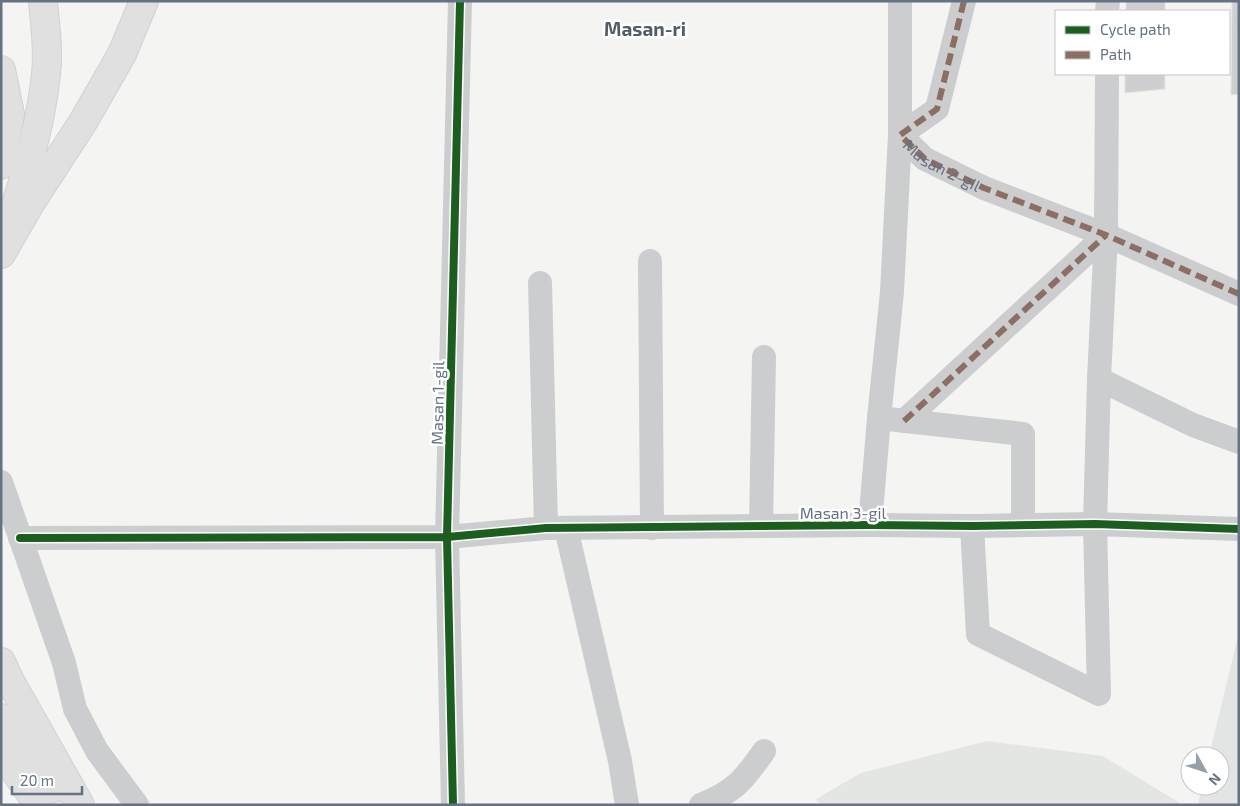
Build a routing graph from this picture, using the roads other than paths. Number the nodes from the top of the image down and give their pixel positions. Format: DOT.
graph roads {
  1 [pos="42,1"];
  2 [pos="144,1"];
  3 [pos="460,1"];
  4 [pos="900,1"];
  5 [pos="964,1"];
  6 [pos="1,70"];
  7 [pos="1107,75"];
  8 [pos="900,134"];
  9 [pos="1,165"];
  10 [pos="1106,235"];
  11 [pos="1,248"];
  12 [pos="1,254"];
  13 [pos="650,260"];
  14 [pos="540,284"];
  15 [pos="1239,294"];
  16 [pos="764,357"];
  17 [pos="1099,379"];
  18 [pos="879,418"];
  19 [pos="904,422"];
  20 [pos="1239,442"];
  21 [pos="1,482"];
  22 [pos="1095,524"];
  23 [pos="870,525"];
  24 [pos="1023,525"];
  25 [pos="761,526"];
  26 [pos="972,526"];
  27 [pos="556,528"];
  28 [pos="652,528"];
  29 [pos="1239,529"];
  30 [pos="20,538"];
  31 [pos="447,538"];
  32 [pos="1,662"];
  33 [pos="1,718"];
  34 [pos="764,751"];
  35 [pos="1,752"];
  36 [pos="1,784"];
  37 [pos="27,805"];
  38 [pos="39,805"];
  39 [pos="67,805"];
  40 [pos="80,805"];
  41 [pos="137,805"];
  42 [pos="452,805"];
  43 [pos="627,805"];
  44 [pos="701,805"];
  1 -- 11 [label="main road"];
  2 -- 12 [label="main road"];
  3 -- 31 [label="street, Masan 1-gil"];
  4 -- 8 [label="street"];
  5 -- 8 [label="street, Masan 2-gil"];
  6 -- 9 [label="main road"];
  7 -- 10 [label="street"];
  8 -- 10 [label="street, Masan 2-gil"];
  8 -- 18 [label="street"];
  10 -- 15 [label="street, Masan 2-gil"];
  10 -- 17 [label="street"];
  10 -- 19 [label="street"];
  13 -- 28 [label="street"];
  14 -- 27 [label="street"];
  16 -- 25 [label="street"];
  17 -- 20 [label="street"];
  17 -- 22 [label="street"];
  18 -- 19 [label="street"];
  18 -- 23 [label="street"];
  19 -- 24 [label="street"];
  21 -- 30 [label="street"];
  22 -- 24 [label="street, Masan 3-gil"];
  22 -- 26 [label="street"];
  22 -- 29 [label="street, Masan 3-gil"];
  23 -- 25 [label="street, Masan 3-gil"];
  23 -- 26 [label="street, Masan 3-gil"];
  24 -- 26 [label="street, Masan 3-gil"];
  25 -- 28 [label="street, Masan 3-gil"];
  27 -- 28 [label="street, Masan 3-gil"];
  27 -- 31 [label="street, Masan 3-gil"];
  27 -- 43 [label="street"];
  30 -- 31 [label="street, Masan 3-gil"];
  30 -- 41 [label="street"];
  31 -- 42 [label="street, Masan 1-gil"];
  32 -- 40 [label="main road"];
  33 -- 39 [label="main road"];
  34 -- 44 [label="street"];
  35 -- 38 [label="main road"];
  36 -- 37 [label="main road"];
}
